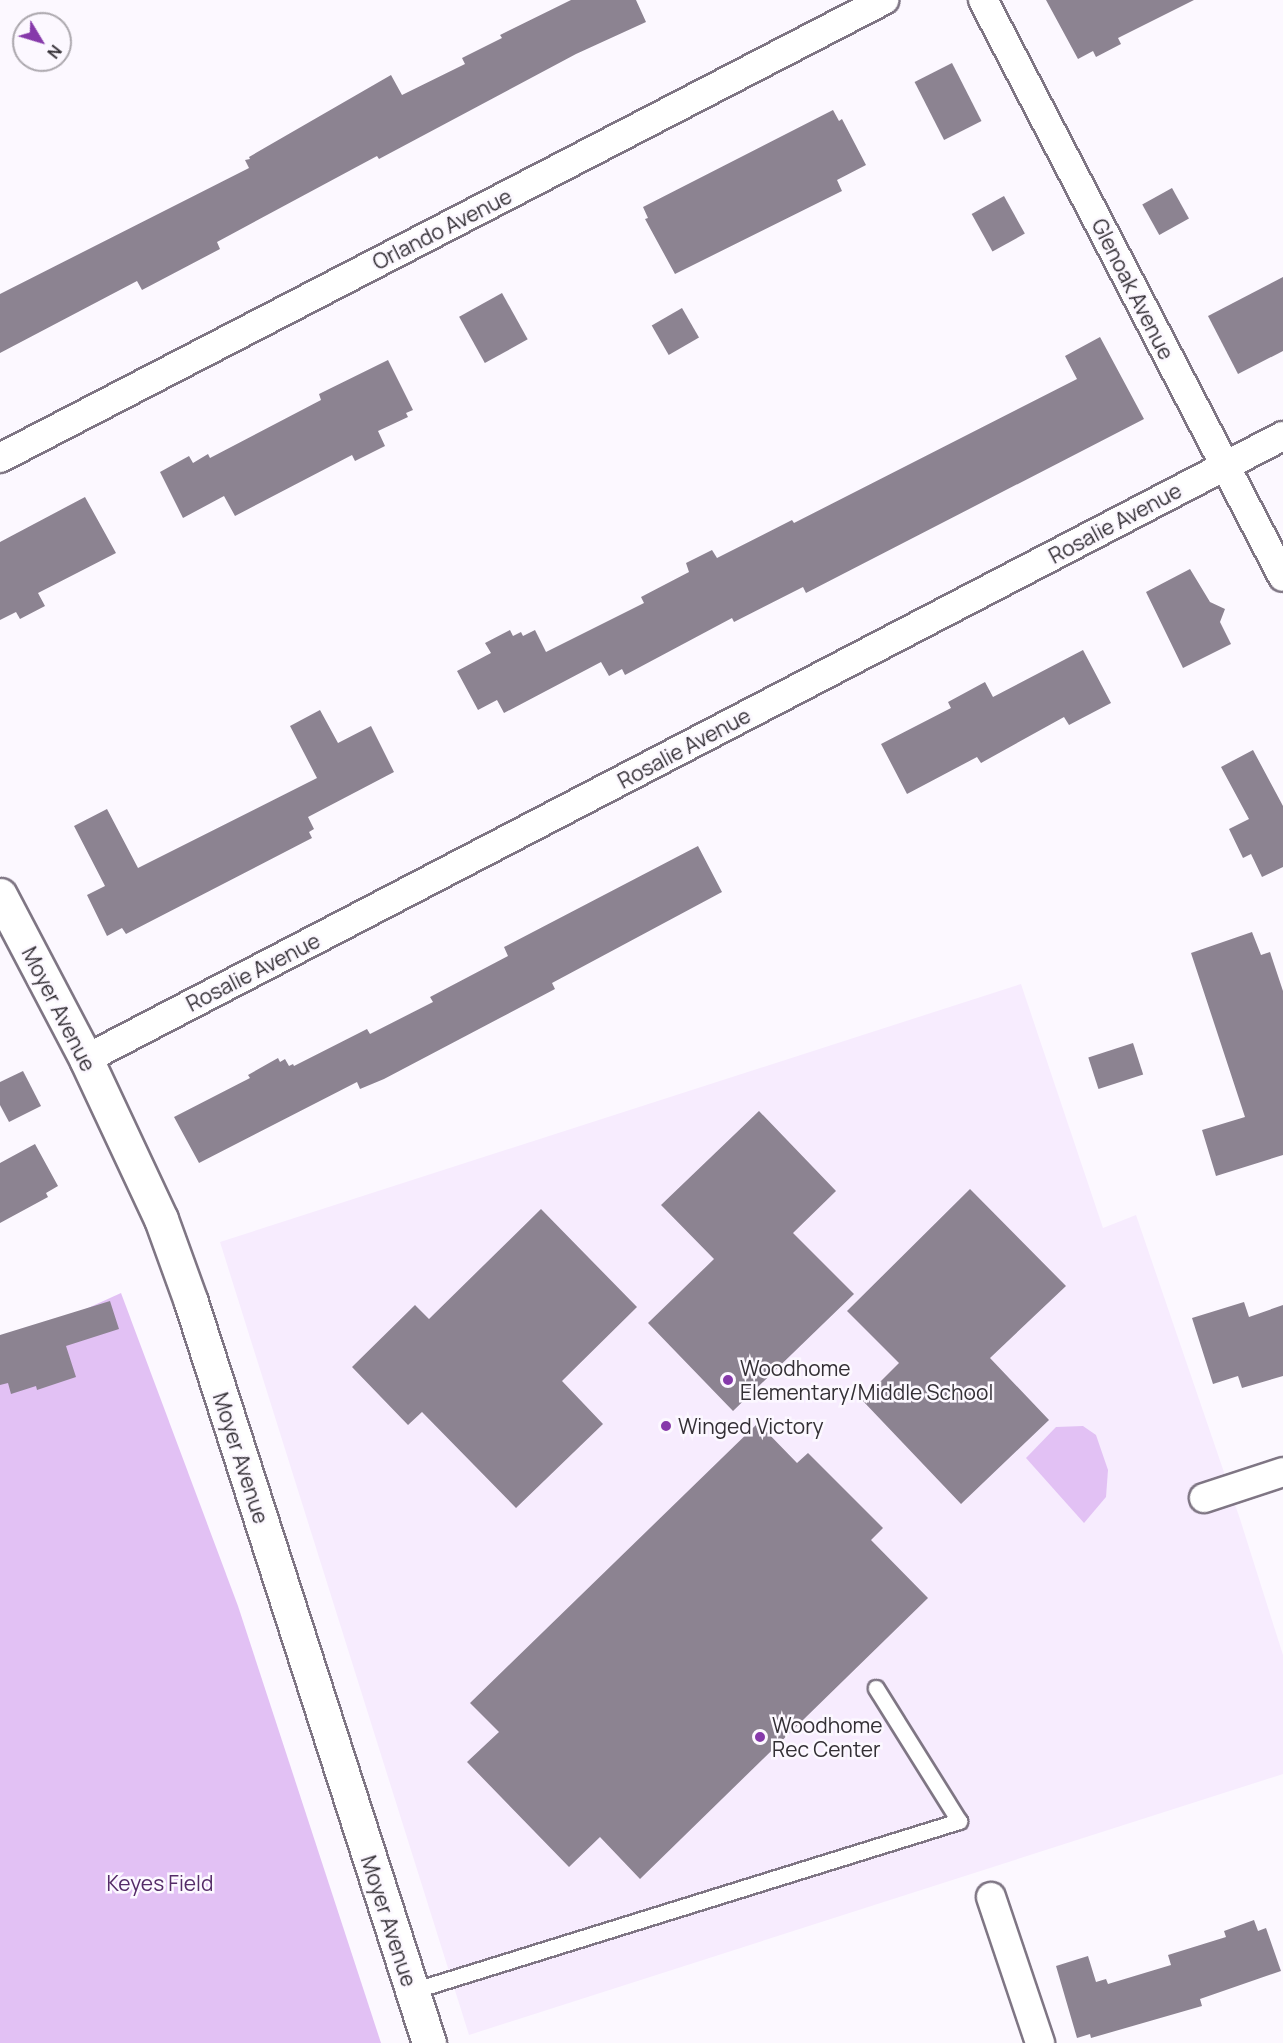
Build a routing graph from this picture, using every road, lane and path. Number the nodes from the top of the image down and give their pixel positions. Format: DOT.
graph roads {
  1 [pos="884,0"];
  2 [pos="983,0"];
  3 [pos="1283,436"];
  4 [pos="0,458"];
  5 [pos="1225,466"];
  6 [pos="1283,577"];
  7 [pos="0,895"];
  8 [pos="86,1059"];
  9 [pos="1283,1472"];
  10 [pos="1204,1498"];
  11 [pos="876,1688"];
  12 [pos="991,1897"];
  13 [pos="412,1991"];
  14 [pos="429,2043"];
  15 [pos="1040,2043"];
  1 -- 4 [label="street, Orlando Avenue"];
  2 -- 5 [label="street, Glenoak Avenue"];
  3 -- 5 [label="street, Rosalie Avenue"];
  5 -- 6 [label="street, Glenoak Avenue"];
  5 -- 8 [label="street, Rosalie Avenue"];
  7 -- 8 [label="street, Moyer Avenue"];
  8 -- 13 [label="street, Moyer Avenue"];
  9 -- 10 [label="street"];
  11 -- 13 [label="lane"];
  12 -- 15 [label="street"];
  13 -- 14 [label="street, Moyer Avenue"];
}
